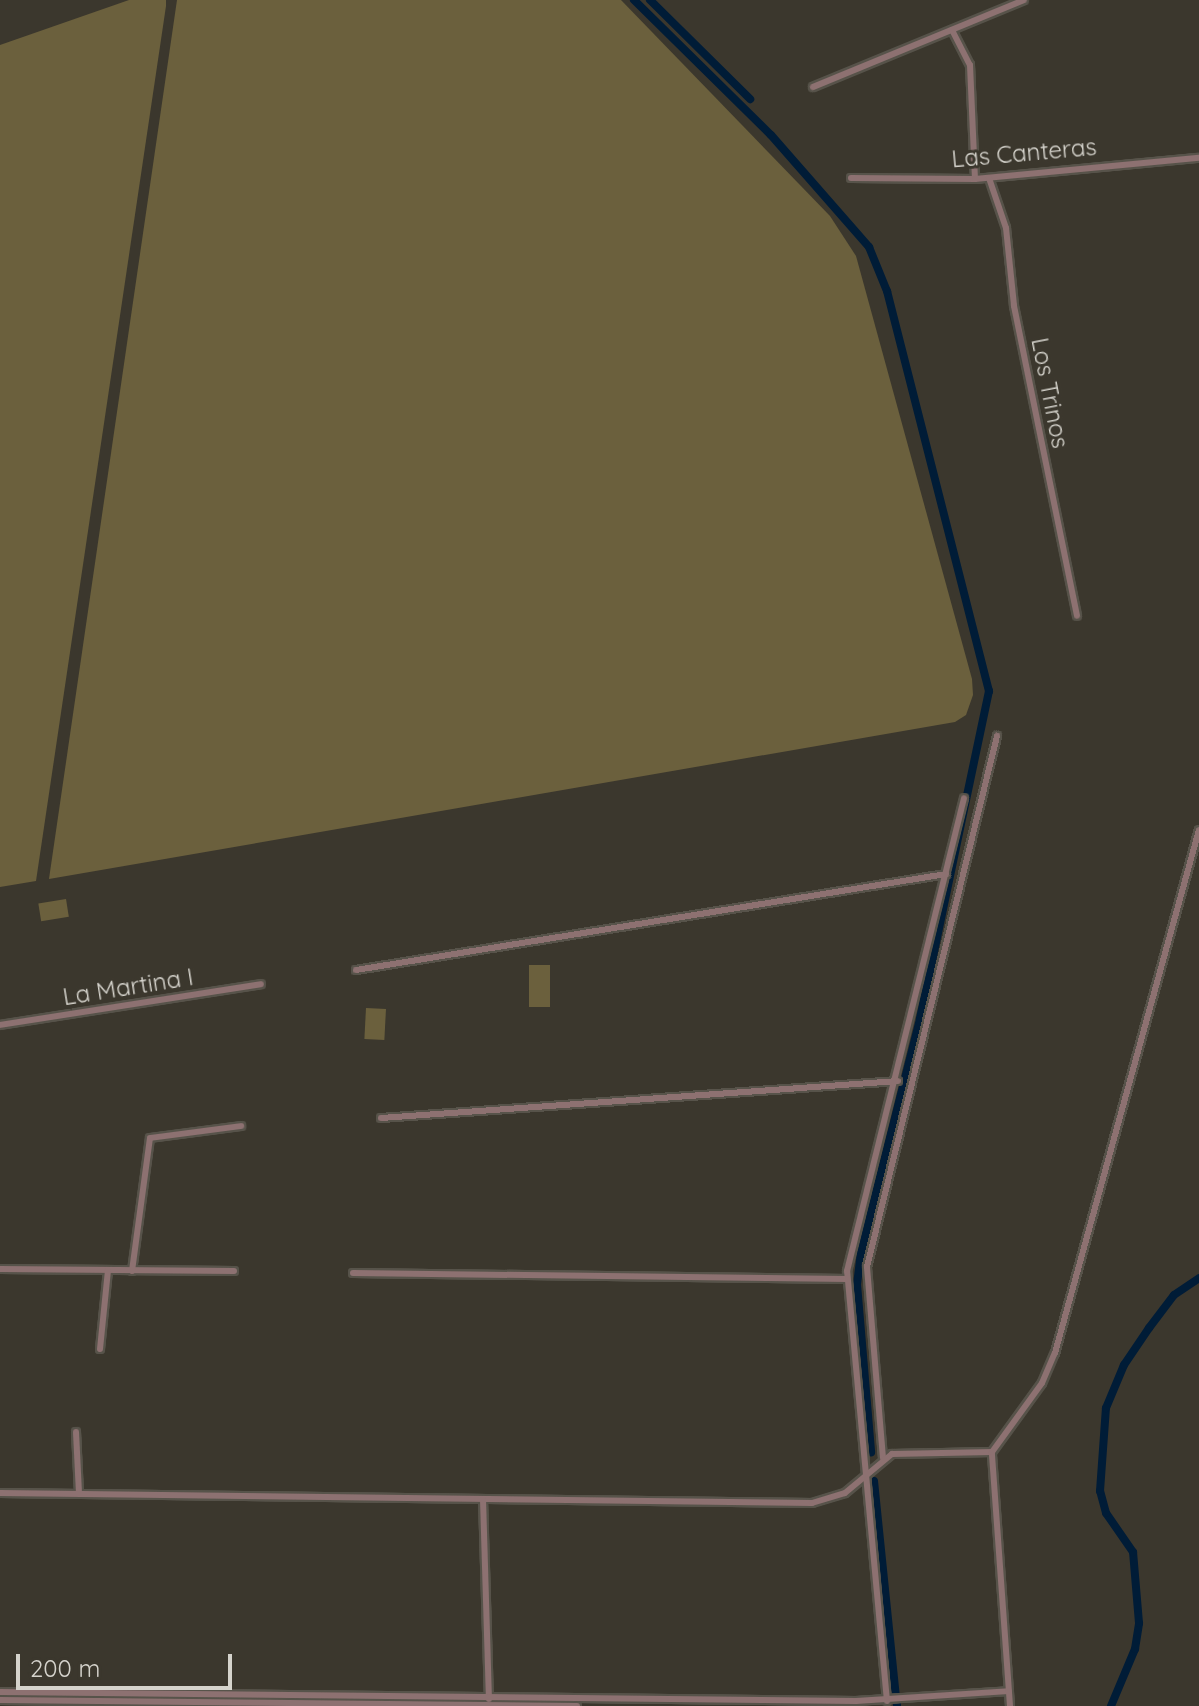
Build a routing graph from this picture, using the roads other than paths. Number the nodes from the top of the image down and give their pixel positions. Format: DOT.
graph roads {
  1 [pos="1024,0"];
  2 [pos="952,30"];
  3 [pos="813,87"];
  4 [pos="1199,158"];
  5 [pos="851,178"];
  6 [pos="989,178"];
  7 [pos="975,179"];
  8 [pos="1077,616"];
  9 [pos="997,736"];
  10 [pos="964,798"];
  11 [pos="1199,830"];
  12 [pos="946,874"];
  13 [pos="356,970"];
  14 [pos="261,984"];
  15 [pos="0,1025"];
  16 [pos="898,1081"];
  17 [pos="381,1118"];
  18 [pos="241,1126"];
  19 [pos="0,1269"];
  20 [pos="108,1270"];
  21 [pos="132,1271"];
  22 [pos="234,1271"];
  23 [pos="353,1273"];
  24 [pos="847,1279"];
  25 [pos="100,1349"];
  26 [pos="76,1432"];
  27 [pos="992,1452"];
  28 [pos="883,1458"];
  29 [pos="863,1477"];
  30 [pos="0,1493"];
  31 [pos="79,1494"];
  32 [pos="483,1499"];
  33 [pos="1009,1691"];
  34 [pos="0,1692"];
  35 [pos="0,1700"];
  36 [pos="489,1701"];
  37 [pos="887,1701"];
  38 [pos="577,1706"];
  39 [pos="872,1706"];
  40 [pos="1010,1706"];
  1 -- 2 [label="street"];
  2 -- 3 [label="street"];
  2 -- 7 [label="street"];
  4 -- 6 [label="street, Las Canteras"];
  5 -- 7 [label="street, Las Canteras"];
  6 -- 7 [label="street, Las Canteras"];
  6 -- 8 [label="street, Los Trinos"];
  9 -- 28 [label="street"];
  10 -- 12 [label="street"];
  11 -- 27 [label="street"];
  12 -- 13 [label="street"];
  12 -- 16 [label="street"];
  14 -- 15 [label="street, La Martina I"];
  16 -- 17 [label="street"];
  16 -- 24 [label="street"];
  18 -- 21 [label="street"];
  19 -- 20 [label="street"];
  20 -- 21 [label="street"];
  20 -- 25 [label="street"];
  21 -- 22 [label="street"];
  23 -- 24 [label="street"];
  24 -- 29 [label="street"];
  26 -- 31 [label="street"];
  27 -- 28 [label="street"];
  27 -- 33 [label="street"];
  28 -- 29 [label="street"];
  29 -- 32 [label="street"];
  29 -- 37 [label="street"];
  30 -- 31 [label="street"];
  31 -- 32 [label="street"];
  32 -- 36 [label="street"];
  33 -- 37 [label="street"];
  33 -- 40 [label="street"];
  34 -- 36 [label="street"];
  35 -- 36 [label="street"];
  36 -- 37 [label="street"];
  36 -- 38 [label="street"];
  37 -- 39 [label="street"];
}
